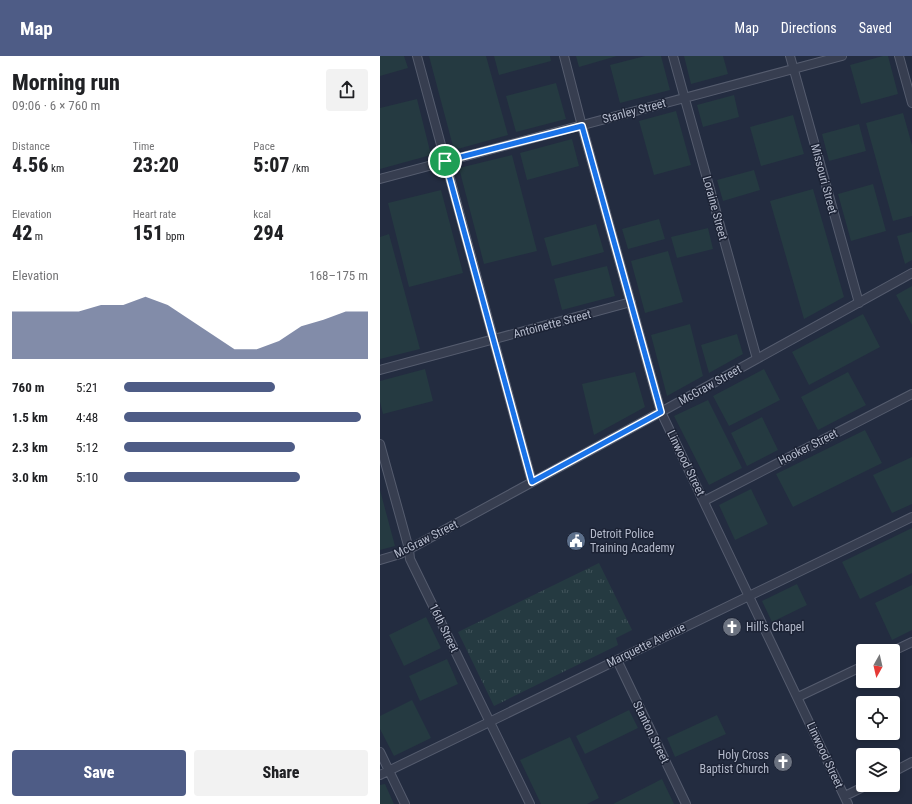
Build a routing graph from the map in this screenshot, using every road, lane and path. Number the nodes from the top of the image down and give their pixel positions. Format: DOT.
graph roads {
  1 [pos="417,56"];
  2 [pos="564,56"];
  3 [pos="673,56"];
  4 [pos="790,56"];
  5 [pos="842,56"];
  6 [pos="899,56"];
  7 [pos="794,69"];
  8 [pos="684,98"];
  9 [pos="912,103"];
  10 [pos="582,126"];
  11 [pos="445,161"];
  12 [pos="380,179"];
  13 [pos="912,273"];
  14 [pos="631,302"];
  15 [pos="858,303"];
  16 [pos="494,339"];
  17 [pos="757,359"];
  18 [pos="380,370"];
  19 [pos="912,394"];
  20 [pos="661,412"];
  21 [pos="380,444"];
  22 [pos="532,482"];
  23 [pos="704,501"];
  24 [pos="912,516"];
  25 [pos="409,549"];
  26 [pos="380,560"];
  27 [pos="749,595"];
  28 [pos="912,642"];
  29 [pos="900,648"];
  30 [pos="617,660"];
  31 [pos="856,669"];
  32 [pos="798,698"];
  33 [pos="490,721"];
  34 [pos="380,752"];
  35 [pos="912,762"];
  36 [pos="900,768"];
  37 [pos="389,771"];
  38 [pos="380,775"];
  39 [pos="856,790"];
  40 [pos="845,796"];
  41 [pos="406,804"];
  42 [pos="530,804"];
  43 [pos="686,804"];
  44 [pos="848,804"];
  1 -- 11 [label="street"];
  2 -- 10 [label="street, Linwood Street"];
  3 -- 8 [label="street, Loraine Street"];
  4 -- 7 [label="street, Missouri Street"];
  5 -- 7 [label="street, Stanley Street"];
  6 -- 9 [label="street"];
  7 -- 8 [label="street, Stanley Street"];
  7 -- 15 [label="street, Missouri Street"];
  8 -- 10 [label="street, Stanley Street"];
  8 -- 17 [label="street, Loraine Street"];
  10 -- 11 [label="street, Stanley Street"];
  10 -- 14 [label="street, Linwood Street"];
  11 -- 12 [label="street, Stanley Street"];
  11 -- 16 [label="street"];
  13 -- 15 [label="street, McGraw Street"];
  14 -- 16 [label="street, Antoinette Street"];
  14 -- 20 [label="street, Linwood Street"];
  15 -- 17 [label="street, McGraw Street"];
  16 -- 18 [label="street, Antoinette Street"];
  16 -- 22 [label="street"];
  17 -- 20 [label="street, McGraw Street"];
  19 -- 23 [label="street, Hooker Street"];
  20 -- 22 [label="street, McGraw Street"];
  20 -- 23 [label="street, Linwood Street"];
  21 -- 25 [label="street, 16th Street"];
  22 -- 25 [label="street, McGraw Street"];
  23 -- 27 [label="street, Linwood Street"];
  24 -- 27 [label="street, Marquette Avenue"];
  25 -- 26 [label="street, McGraw Street"];
  25 -- 33 [label="street, 16th Street"];
  27 -- 30 [label="street, Marquette Avenue"];
  27 -- 32 [label="street, Linwood Street"];
  28 -- 29 [label="street"];
  30 -- 33 [label="street, Marquette Avenue"];
  30 -- 43 [label="street, Stanton Street"];
  31 -- 32 [label="street"];
  32 -- 40 [label="street, Linwood Street"];
  33 -- 37 [label="street, Marquette Avenue"];
  33 -- 42 [label="street, 16th Street"];
  34 -- 37 [label="street"];
  35 -- 36 [label="street"];
  37 -- 38 [label="street, Marquette Avenue"];
  37 -- 41 [label="street"];
  39 -- 40 [label="street"];
  40 -- 44 [label="street, Linwood Street"];
}
